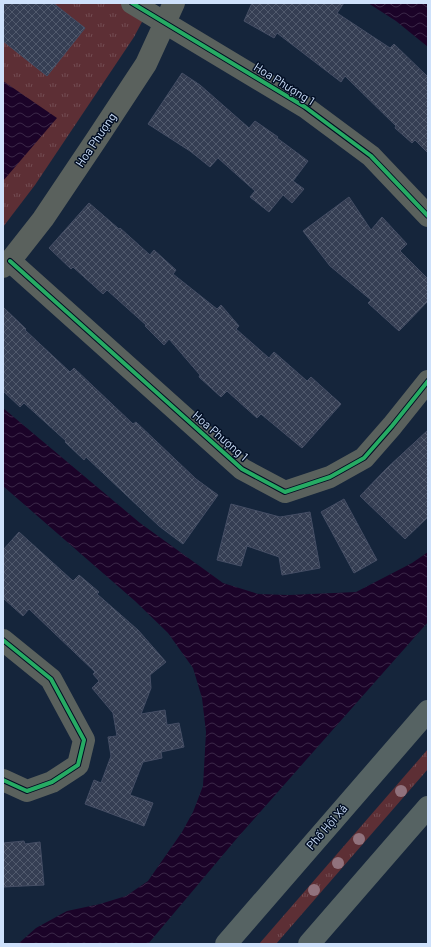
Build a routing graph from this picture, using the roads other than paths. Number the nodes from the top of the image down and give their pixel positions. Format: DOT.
graph roads {
  1 [pos="132,3"];
  2 [pos="174,3"];
  3 [pos="165,23"];
  4 [pos="428,216"];
  5 [pos="6,264"];
  6 [pos="428,381"];
  7 [pos="3,640"];
  8 [pos="428,711"];
  9 [pos="3,780"];
  10 [pos="428,807"];
  11 [pos="226,944"];
  12 [pos="309,944"];
  1 -- 3 [label="street, Hoa Phượng 1"];
  2 -- 3 [label="street, Hoa Phượng"];
  3 -- 4 [label="street, Hoa Phượng 1"];
  3 -- 5 [label="street, Hoa Phượng"];
  5 -- 6 [label="street, Hoa Phượng 1"];
  7 -- 9 [label="street"];
  8 -- 11 [label="main road, Phố Hội Xá"];
  10 -- 12 [label="main road"];
}
